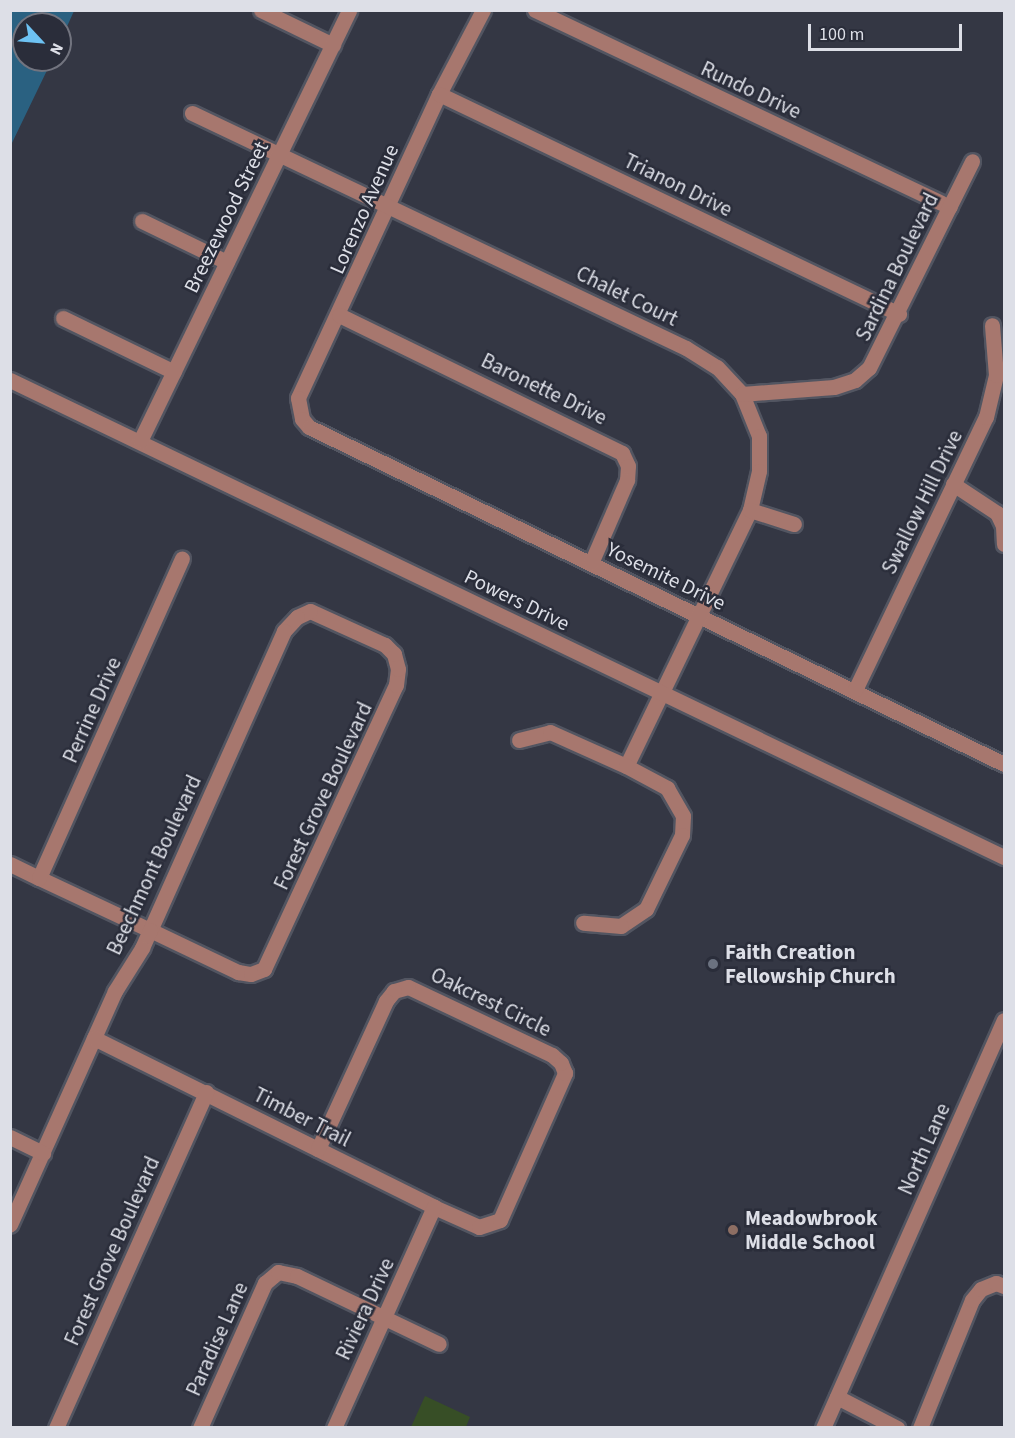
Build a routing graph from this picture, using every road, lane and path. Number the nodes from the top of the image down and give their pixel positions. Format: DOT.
graph roads {
  1 [pos="261,10"];
  2 [pos="349,10"];
  3 [pos="483,10"];
  4 [pos="535,10"];
  5 [pos="333,45"];
  6 [pos="439,94"];
  7 [pos="192,113"];
  8 [pos="280,153"];
  9 [pos="972,161"];
  10 [pos="389,205"];
  11 [pos="950,207"];
  12 [pos="142,221"];
  13 [pos="227,262"];
  14 [pos="898,314"];
  15 [pos="339,315"];
  16 [pos="63,318"];
  17 [pos="992,325"];
  18 [pos="174,372"];
  19 [pos="10,380"];
  20 [pos="742,394"];
  21 [pos="309,427"];
  22 [pos="140,441"];
  23 [pos="953,484"];
  24 [pos="750,510"];
  25 [pos="794,524"];
  26 [pos="1005,544"];
  27 [pos="182,559"];
  28 [pos="591,563"];
  29 [pos="700,615"];
  30 [pos="355,630"];
  31 [pos="855,690"];
  32 [pos="662,693"];
  33 [pos="519,740"];
  34 [pos="1005,764"];
  35 [pos="626,765"];
  36 [pos="1005,857"];
  37 [pos="10,864"];
  38 [pos="39,878"];
  39 [pos="583,923"];
  40 [pos="150,930"];
  41 [pos="1005,1020"];
  42 [pos="94,1038"];
  43 [pos="206,1092"];
  44 [pos="10,1137"];
  45 [pos="318,1149"];
  46 [pos="43,1153"];
  47 [pos="434,1207"];
  48 [pos="10,1225"];
  49 [pos="492,1226"];
  50 [pos="1005,1286"];
  51 [pos="385,1318"];
  52 [pos="439,1344"];
  53 [pos="837,1397"];
  54 [pos="56,1428"];
  55 [pos="200,1428"];
  56 [pos="334,1428"];
  57 [pos="823,1428"];
  58 [pos="897,1428"];
  59 [pos="920,1428"];
  1 -- 5 [label="street"];
  2 -- 5 [label="street, Breezewood Street"];
  3 -- 6 [label="street, Lorenzo Avenue"];
  4 -- 11 [label="street, Rundo Drive"];
  5 -- 8 [label="street, Breezewood Street"];
  6 -- 10 [label="street, Lorenzo Avenue"];
  6 -- 14 [label="street, Trianon Drive"];
  7 -- 8 [label="street, Chalet Court"];
  8 -- 10 [label="street, Chalet Court"];
  8 -- 13 [label="street, Breezewood Street"];
  9 -- 11 [label="street, Sardina Boulevard"];
  10 -- 15 [label="street, Lorenzo Avenue"];
  10 -- 20 [label="street, Chalet Court"];
  11 -- 14 [label="street, Sardina Boulevard"];
  12 -- 13 [label="street"];
  13 -- 18 [label="street, Breezewood Street"];
  14 -- 20 [label="street, Sardina Boulevard"];
  15 -- 21 [label="street, Lorenzo Avenue"];
  15 -- 28 [label="street, Baronette Drive"];
  16 -- 18 [label="street"];
  17 -- 23 [label="street, Swallow Hill Drive"];
  18 -- 22 [label="street, Breezewood Street"];
  19 -- 22 [label="street, Powers Drive"];
  20 -- 24 [label="street, Chalet Court"];
  21 -- 28 [label="street, Yosemite Drive"];
  22 -- 32 [label="street, Powers Drive"];
  23 -- 26 [label="street"];
  23 -- 31 [label="street, Swallow Hill Drive"];
  24 -- 25 [label="street"];
  24 -- 29 [label="street, Chalet Court"];
  27 -- 38 [label="street, Perrine Drive"];
  28 -- 29 [label="street, Yosemite Drive"];
  29 -- 31 [label="street, Yosemite Drive"];
  29 -- 32 [label="street, Chalet Court"];
  30 -- 40 [label="street, Beechmont Boulevard"];
  30 -- 40 [label="street, Forest Grove Boulevard"];
  31 -- 34 [label="street, Yosemite Drive"];
  32 -- 35 [label="street, Chalet Court"];
  32 -- 36 [label="street, Powers Drive"];
  33 -- 35 [label="street"];
  35 -- 39 [label="street"];
  37 -- 38 [label="street"];
  38 -- 40 [label="street"];
  40 -- 42 [label="street, Beechmont Boulevard"];
  41 -- 53 [label="street, North Lane"];
  42 -- 43 [label="street, Timber Trail"];
  42 -- 46 [label="street, Beechmont Boulevard"];
  43 -- 45 [label="street, Timber Trail"];
  43 -- 54 [label="street, Forest Grove Boulevard"];
  44 -- 46 [label="street"];
  45 -- 47 [label="street, Timber Trail"];
  45 -- 49 [label="street, Oakcrest Circle"];
  46 -- 48 [label="street, Beechmont Boulevard"];
  47 -- 49 [label="street, Timber Trail"];
  47 -- 51 [label="street, Riviera Drive"];
  50 -- 59 [label="street"];
  51 -- 52 [label="street"];
  51 -- 55 [label="street, Paradise Lane"];
  51 -- 56 [label="street, Riviera Drive"];
  53 -- 57 [label="street, North Lane"];
  53 -- 58 [label="street"];
}
